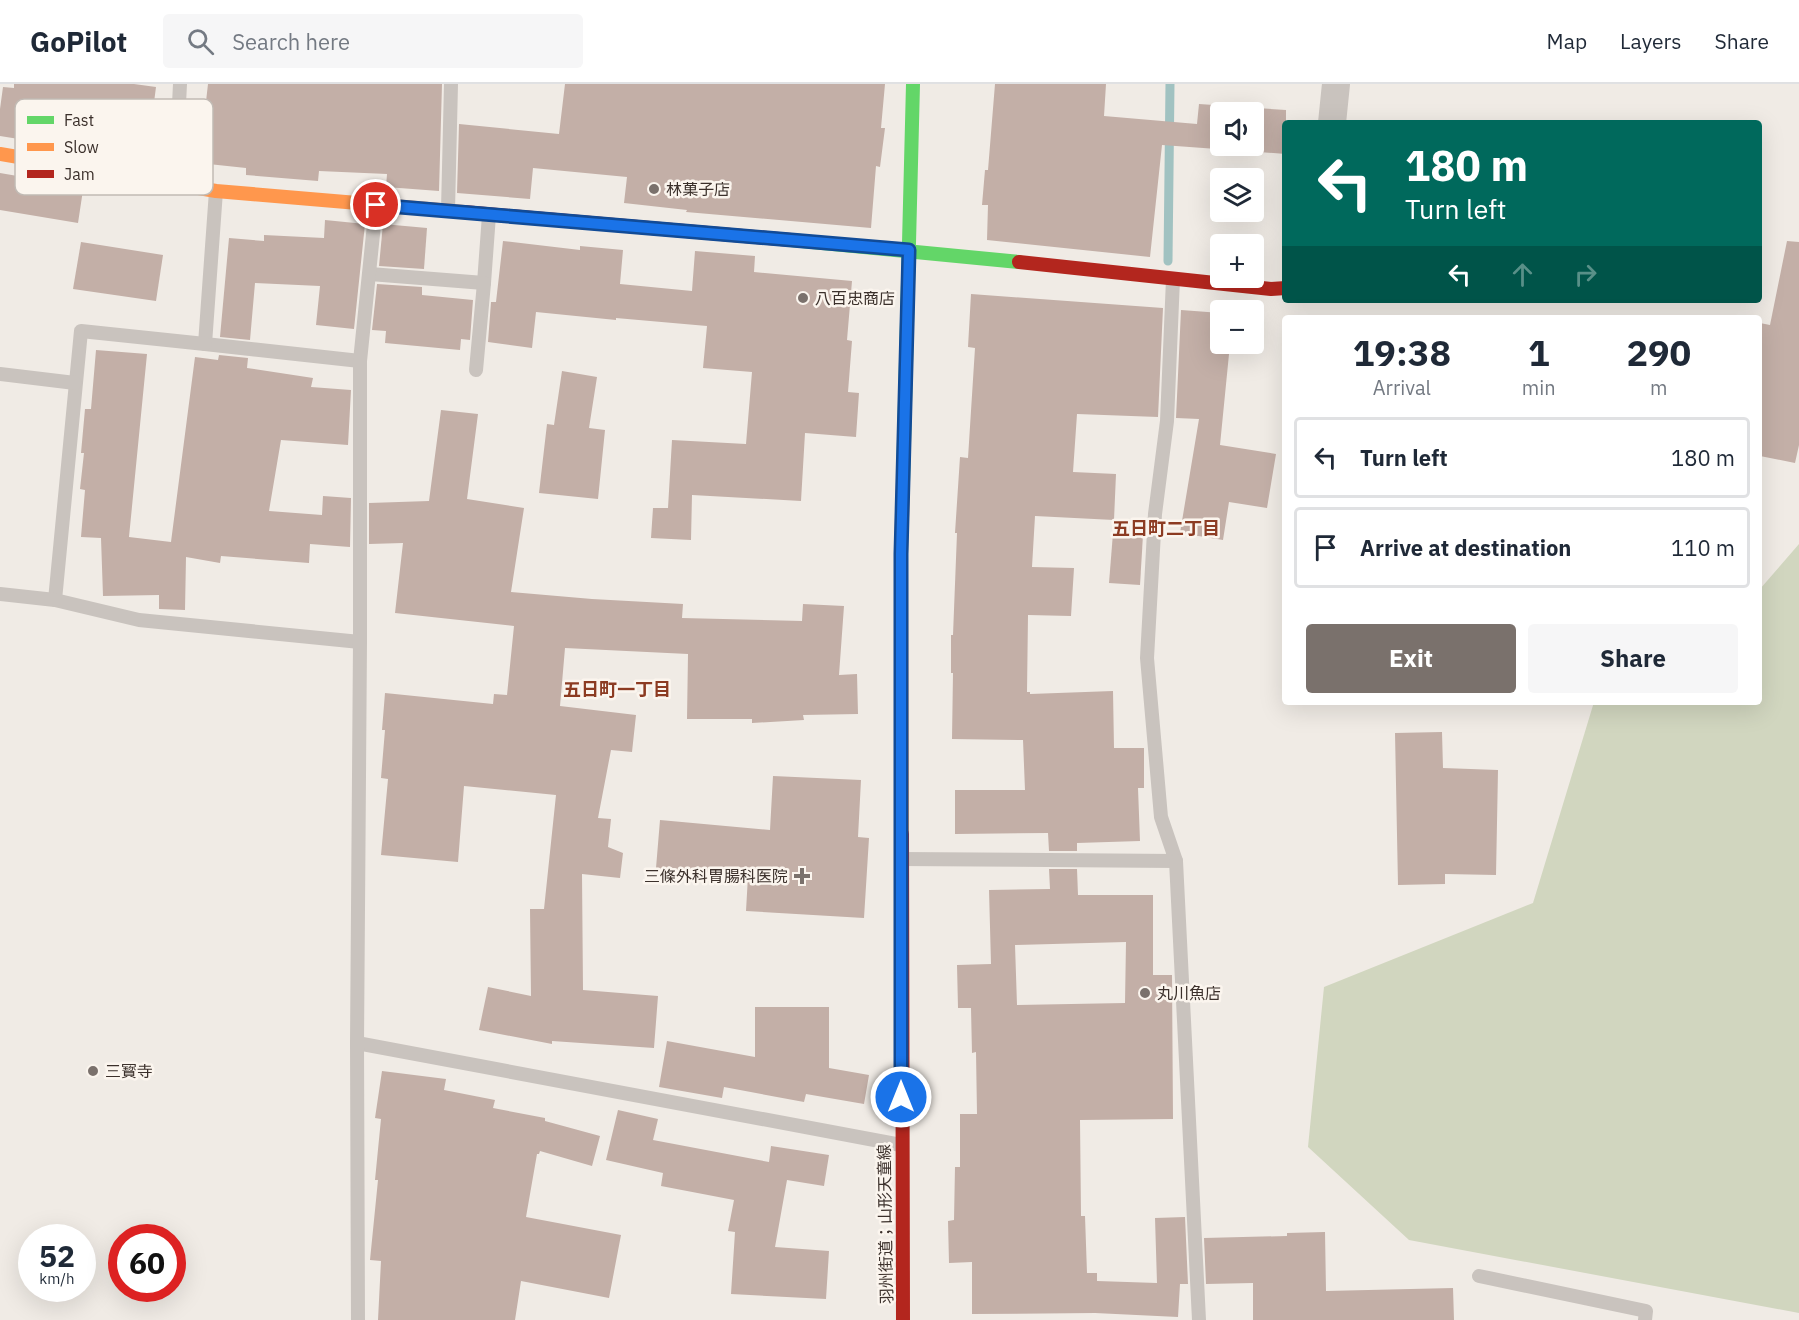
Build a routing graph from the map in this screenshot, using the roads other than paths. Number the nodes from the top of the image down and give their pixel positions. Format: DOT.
graph roads {
  1 [pos="180,84"];
  2 [pos="451,84"];
  3 [pos="914,84"];
  4 [pos="1336,84"];
  5 [pos="179,99"];
  6 [pos="1332,120"];
  7 [pos="0,154"];
  8 [pos="15,157"];
  9 [pos="213,190"];
  10 [pos="216,191"];
  11 [pos="376,205"];
  12 [pos="448,210"];
  13 [pos="489,214"];
  14 [pos="909,250"];
  15 [pos="369,274"];
  16 [pos="1173,279"];
  17 [pos="484,283"];
  18 [pos="1282,289"];
  19 [pos="205,344"];
  20 [pos="360,361"];
  21 [pos="476,370"];
  22 [pos="0,374"];
  23 [pos="75,383"];
  24 [pos="0,594"];
  25 [pos="55,600"];
  26 [pos="360,642"];
  27 [pos="901,859"];
  28 [pos="1176,861"];
  29 [pos="357,1042"];
  30 [pos="901,1145"];
  31 [pos="1479,1276"];
  32 [pos="358,1320"];
  33 [pos="903,1320"];
  34 [pos="1200,1320"];
  35 [pos="1645,1320"];
  1 -- 5 [label="lane"];
  2 -- 12 [label="lane"];
  3 -- 14 [label="street, 羽州街道；山形天童線"];
  4 -- 6 [label="street"];
  7 -- 8 [label="street"];
  9 -- 10 [label="street"];
  10 -- 11 [label="street"];
  10 -- 19 [label="lane"];
  11 -- 12 [label="street"];
  11 -- 15 [label="lane"];
  12 -- 13 [label="street"];
  13 -- 14 [label="street"];
  13 -- 17 [label="lane"];
  14 -- 16 [label="street"];
  14 -- 27 [label="street, 羽州街道；山形天童線"];
  15 -- 17 [label="lane"];
  15 -- 20 [label="lane"];
  16 -- 18 [label="street"];
  16 -- 28 [label="lane"];
  17 -- 21 [label="lane"];
  19 -- 20 [label="lane"];
  19 -- 23 [label="lane"];
  20 -- 26 [label="lane"];
  22 -- 23 [label="lane"];
  23 -- 25 [label="lane"];
  24 -- 25 [label="lane"];
  25 -- 26 [label="lane"];
  26 -- 29 [label="lane"];
  27 -- 28 [label="lane"];
  27 -- 30 [label="street, 羽州街道；山形天童線"];
  28 -- 34 [label="lane"];
  29 -- 30 [label="lane"];
  29 -- 32 [label="lane"];
  30 -- 33 [label="street, 羽州街道；山形天童線"];
  31 -- 35 [label="lane"];
}
